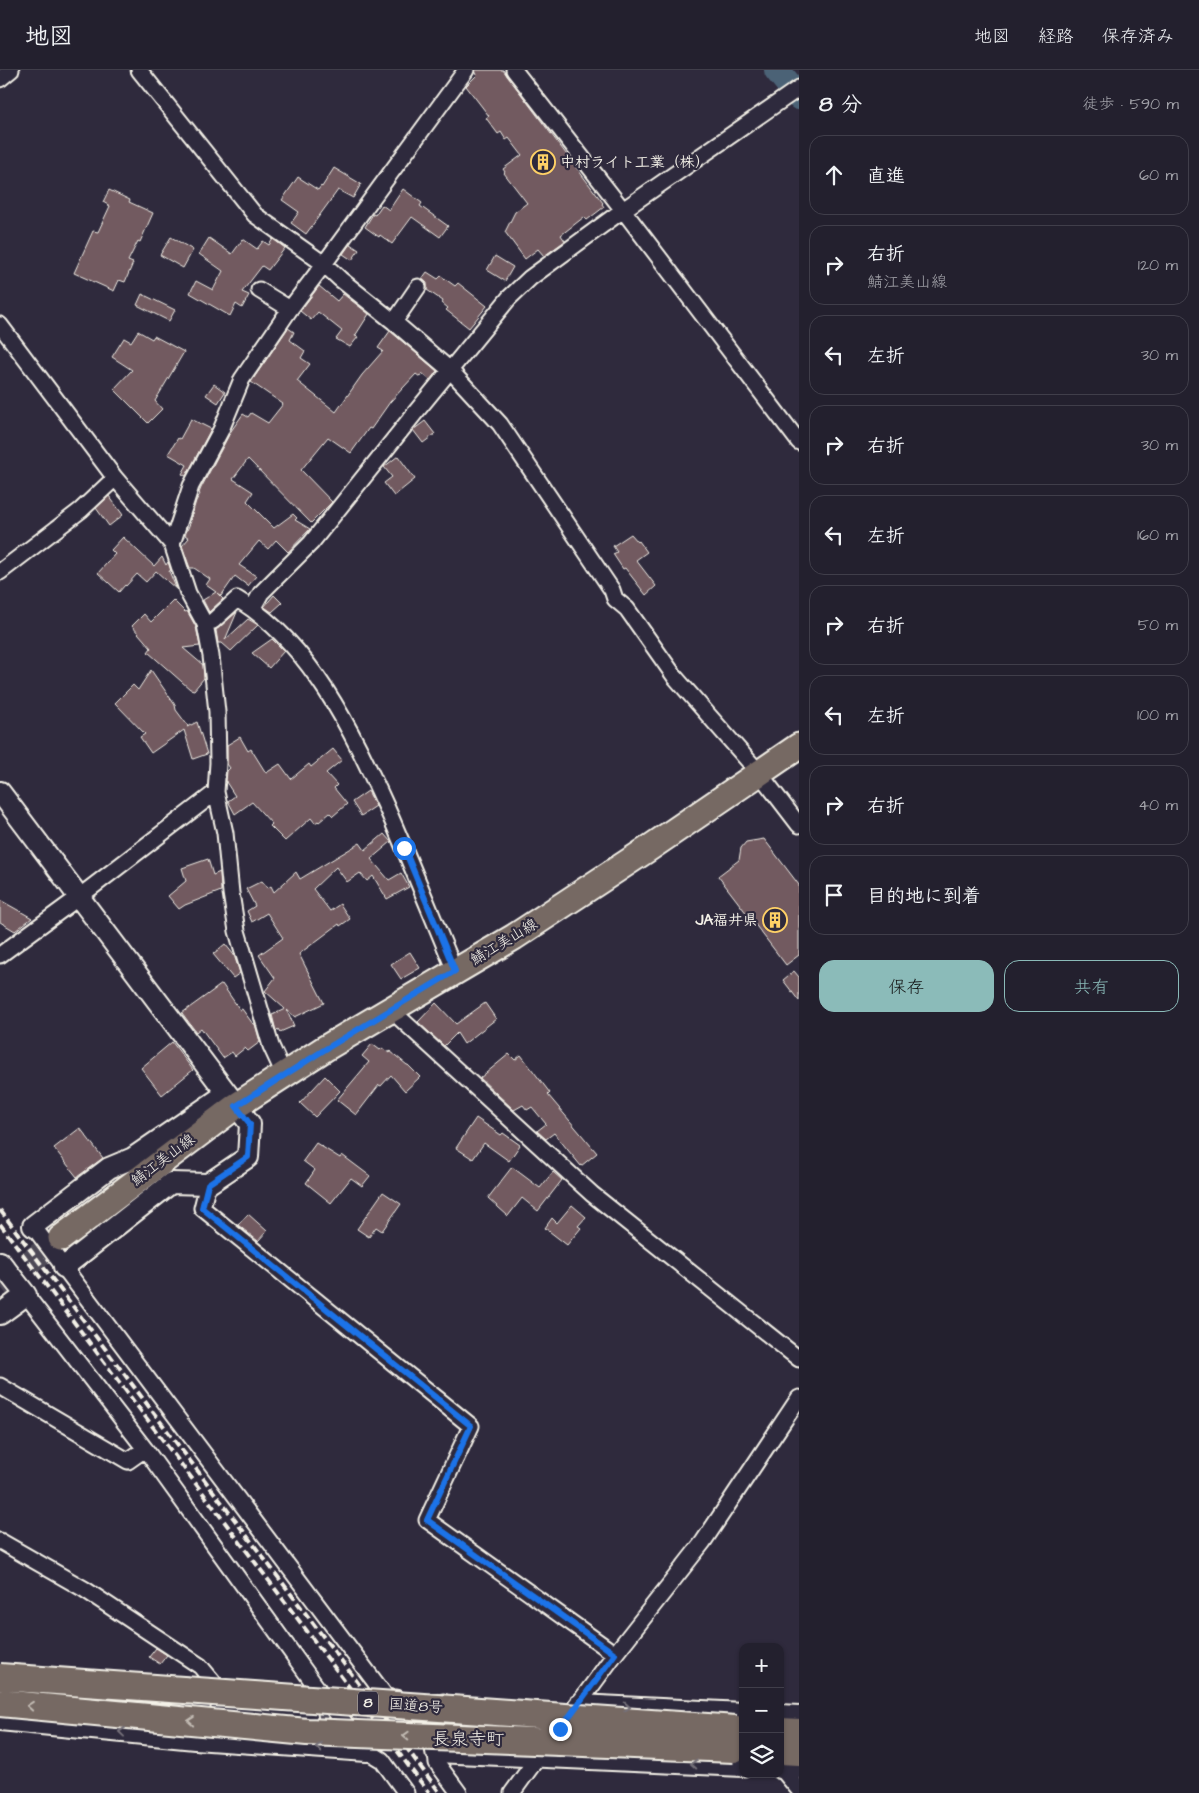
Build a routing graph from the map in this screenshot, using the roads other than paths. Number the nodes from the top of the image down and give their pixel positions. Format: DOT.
graph roads {
  1 [pos="12,70"];
  2 [pos="139,70"];
  3 [pos="466,70"];
  4 [pos="514,70"];
  5 [pos="0,79"];
  6 [pos="799,88"];
  7 [pos="623,210"];
  8 [pos="324,264"];
  9 [pos="418,287"];
  10 [pos="259,290"];
  11 [pos="290,309"];
  12 [pos="394,322"];
  13 [pos="0,325"];
  14 [pos="450,370"];
  15 [pos="799,442"];
  16 [pos="115,478"];
  17 [pos="172,544"];
  18 [pos="0,572"];
  19 [pos="252,609"];
  20 [pos="205,624"];
  21 [pos="799,746"];
  22 [pos="760,774"];
  23 [pos="0,792"];
  24 [pos="216,792"];
  25 [pos="799,825"];
  26 [pos="79,897"];
  27 [pos="0,955"];
  28 [pos="455,971"];
  29 [pos="391,1010"];
  30 [pos="284,1074"];
  31 [pos="231,1100"];
  32 [pos="208,1184"];
  33 [pos="33,1226"];
  34 [pos="61,1238"];
  35 [pos="0,1262"];
  36 [pos="64,1267"];
  37 [pos="26,1295"];
  38 [pos="0,1314"];
  39 [pos="799,1359"];
  40 [pos="0,1386"];
  41 [pos="799,1398"];
  42 [pos="145,1450"];
  43 [pos="0,1541"];
  44 [pos="615,1654"];
  45 [pos="0,1665"];
  46 [pos="0,1677"];
  47 [pos="216,1684"];
  48 [pos="320,1692"];
  49 [pos="444,1701"];
  50 [pos="0,1703"];
  51 [pos="579,1705"];
  52 [pos="221,1711"];
  53 [pos="784,1715"];
  54 [pos="799,1716"];
  55 [pos="308,1717"];
  56 [pos="0,1720"];
  57 [pos="469,1725"];
  58 [pos="560,1729"];
  59 [pos="784,1731"];
  60 [pos="799,1732"];
  61 [pos="739,1739"];
  62 [pos="739,1739"];
  63 [pos="739,1739"];
  64 [pos="739,1739"];
  65 [pos="227,1742"];
  66 [pos="368,1751"];
  67 [pos="784,1751"];
  68 [pos="436,1752"];
  69 [pos="799,1752"];
  70 [pos="538,1756"];
  71 [pos="784,1768"];
  72 [pos="799,1768"];
  73 [pos="784,1773"];
  74 [pos="799,1790"];
  75 [pos="406,1793"];
  76 [pos="459,1793"];
  77 [pos="512,1793"];
  1 -- 5 [label="street"];
  2 -- 8 [label="street"];
  3 -- 8 [label="street"];
  4 -- 7 [label="street"];
  6 -- 7 [label="street"];
  7 -- 14 [label="street"];
  7 -- 15 [label="street"];
  8 -- 11 [label="street"];
  8 -- 12 [label="street"];
  9 -- 12 [label="street"];
  10 -- 11 [label="street"];
  11 -- 17 [label="street"];
  12 -- 14 [label="street"];
  13 -- 16 [label="street"];
  14 -- 19 [label="street"];
  14 -- 22 [label="street"];
  16 -- 17 [label="street"];
  16 -- 18 [label="street"];
  17 -- 20 [label="street"];
  19 -- 20 [label="street"];
  19 -- 28 [label="street"];
  20 -- 24 [label="street"];
  21 -- 22 [label="main road, 鯖江美山線"];
  22 -- 25 [label="street"];
  22 -- 28 [label="main road, 鯖江美山線"];
  23 -- 26 [label="street"];
  24 -- 26 [label="street"];
  24 -- 30 [label="street"];
  26 -- 27 [label="street"];
  26 -- 31 [label="street"];
  28 -- 29 [label="main road, 鯖江美山線"];
  29 -- 30 [label="main road, 鯖江美山線"];
  29 -- 39 [label="street"];
  30 -- 31 [label="main road, 鯖江美山線"];
  31 -- 32 [label="street"];
  31 -- 33 [label="street"];
  31 -- 34 [label="main road, 鯖江美山線"];
  32 -- 36 [label="street"];
  32 -- 44 [label="street"];
  33 -- 36 [label="street"];
  35 -- 37 [label="street"];
  36 -- 49 [label="street"];
  37 -- 38 [label="street"];
  37 -- 42 [label="street"];
  40 -- 42 [label="street"];
  41 -- 44 [label="street"];
  42 -- 48 [label="street"];
  43 -- 47 [label="street"];
  44 -- 51 [label="street"];
  45 -- 47 [label="street"];
  46 -- 62 [label="highway, 国道8号 / 8, bridge"];
  47 -- 48 [label="street"];
  47 -- 52 [label="street"];
  48 -- 66 [label="street"];
  49 -- 51 [label="street"];
  49 -- 68 [label="street"];
  63 -- 50 [label="highway, 国道8号 / 8, one-way, bridge"];
  51 -- 58 [label="street"];
  51 -- 61 [label="street, one-way"];
  52 -- 55 [label="street"];
  52 -- 65 [label="street"];
  53 -- 54 [label="street"];
  65 -- 56 [label="street, one-way"];
  57 -- 58 [label="street"];
  58 -- 70 [label="street"];
  59 -- 60 [label="highway"];
  64 -- 70 [label="street, one-way"];
  66 -- 65 [label="street, one-way"];
  66 -- 75 [label="street"];
  67 -- 69 [label="highway"];
  68 -- 70 [label="street"];
  68 -- 76 [label="street"];
  70 -- 77 [label="street"];
  71 -- 72 [label="street"];
  73 -- 74 [label="street"];
}
